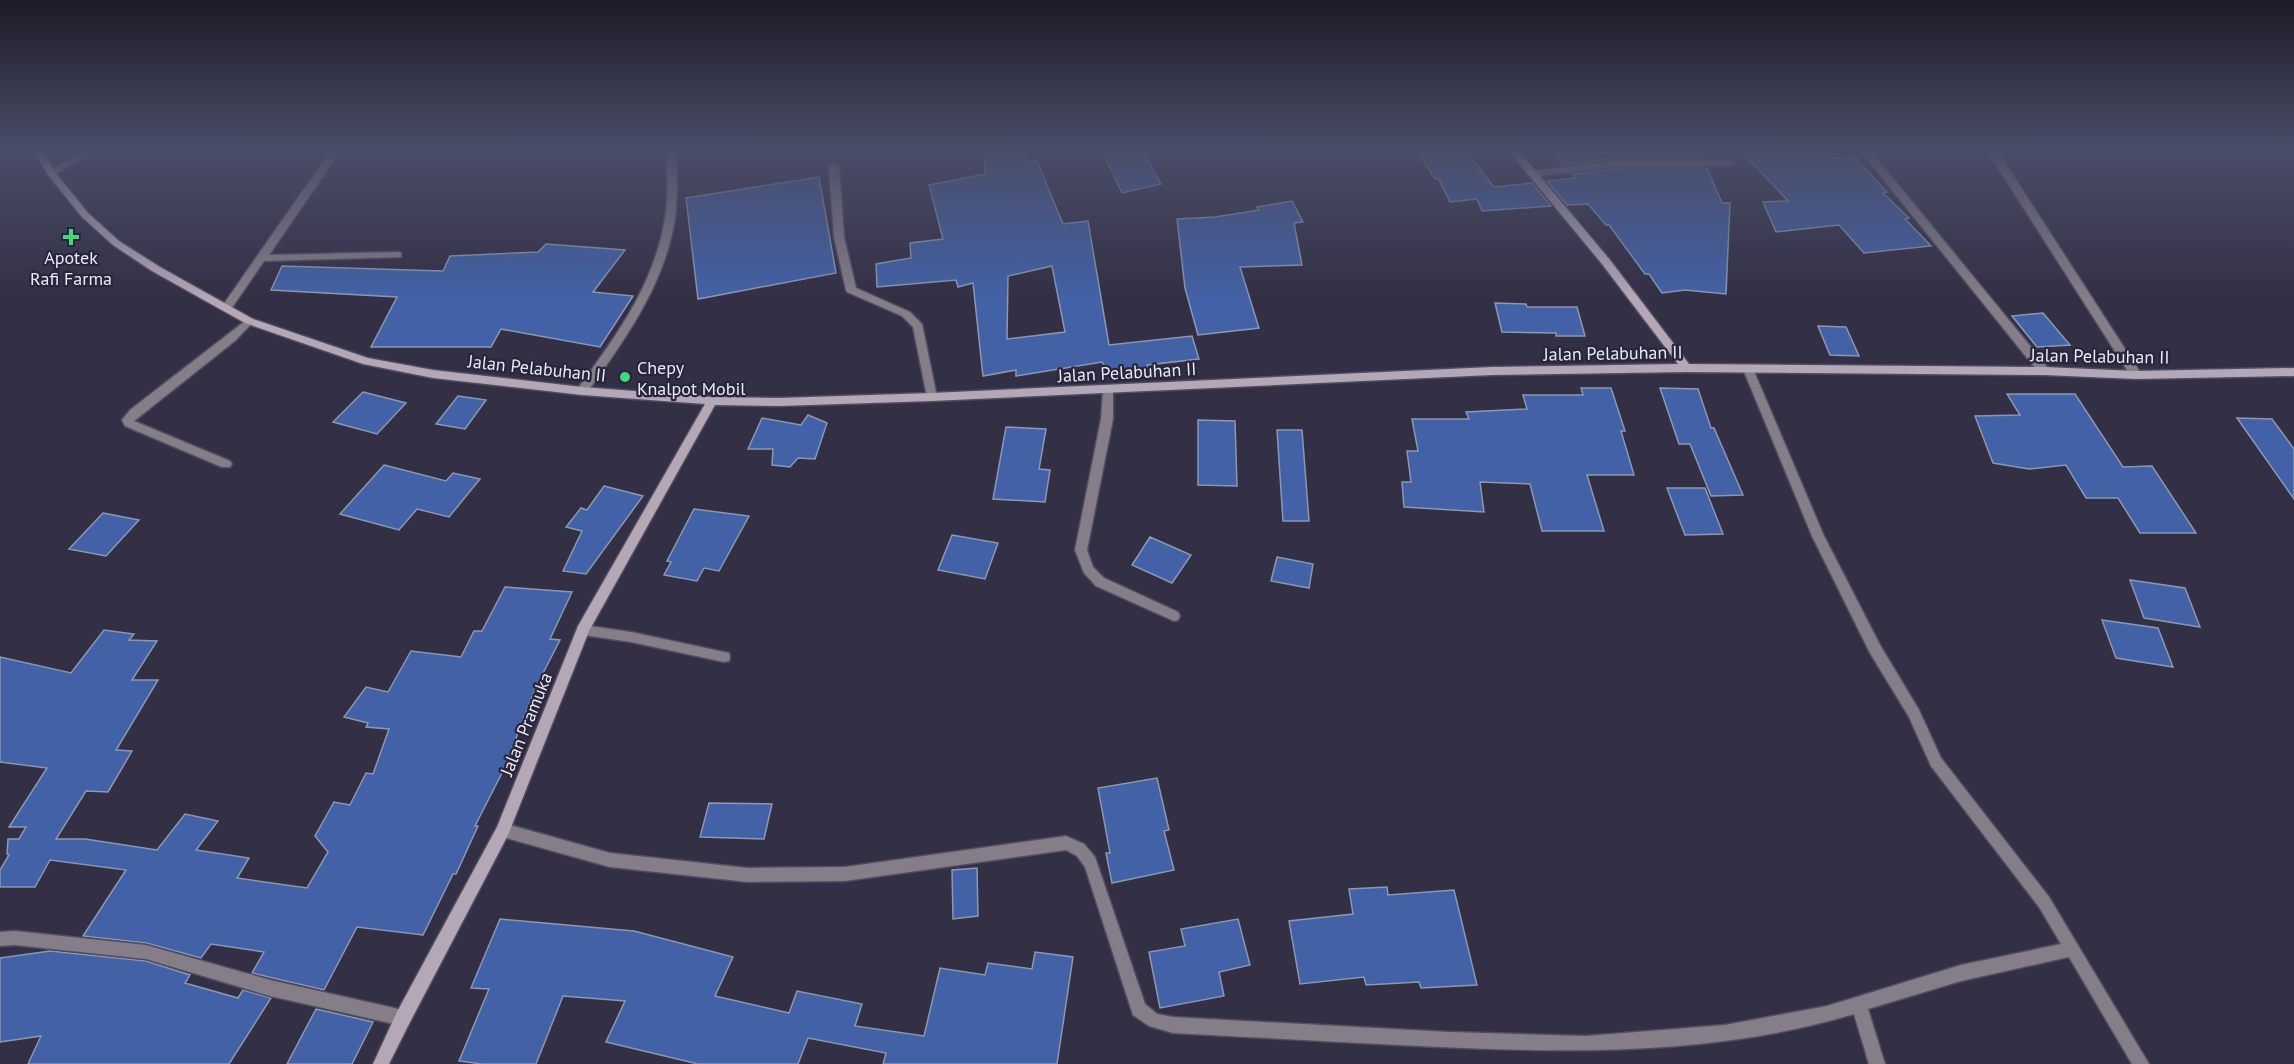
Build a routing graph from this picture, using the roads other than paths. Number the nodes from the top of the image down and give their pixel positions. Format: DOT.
graph roads {
  1 [pos="72,199"];
  2 [pos="302,199"];
  3 [pos="671,199"];
  4 [pos="836,199"];
  5 [pos="1553,199"];
  6 [pos="1907,199"];
  7 [pos="2023,199"];
  8 [pos="398,255"];
  9 [pos="261,258"];
  10 [pos="227,307"];
  11 [pos="249,321"];
  12 [pos="1686,368"];
  13 [pos="1748,369"];
  14 [pos="2044,371"];
  15 [pos="2294,372"];
  16 [pos="2136,375"];
  17 [pos="1108,389"];
  18 [pos="582,391"];
  19 [pos="932,397"];
  20 [pos="712,401"];
  21 [pos="226,464"];
  22 [pos="1174,616"];
  23 [pos="583,630"];
  24 [pos="724,657"];
  25 [pos="503,830"];
  26 [pos="0,939"];
  27 [pos="2072,949"];
  28 [pos="1859,1004"];
  29 [pos="403,1018"];
  30 [pos="381,1064"];
  31 [pos="1877,1064"];
  32 [pos="2141,1064"];
  1 -- 10 [label="main road, Jalan Pelabuhan II"];
  2 -- 9 [label="street"];
  3 -- 18 [label="street"];
  4 -- 19 [label="street"];
  5 -- 12 [label="main road"];
  6 -- 14 [label="street"];
  7 -- 16 [label="street"];
  8 -- 9 [label="street"];
  9 -- 10 [label="street"];
  10 -- 11 [label="main road, Jalan Pelabuhan II"];
  11 -- 18 [label="main road, Jalan Pelabuhan II"];
  11 -- 21 [label="street"];
  12 -- 13 [label="main road, Jalan Pelabuhan II"];
  12 -- 17 [label="main road, Jalan Pelabuhan II"];
  13 -- 14 [label="main road, Jalan Pelabuhan II"];
  13 -- 27 [label="street"];
  14 -- 16 [label="main road, Jalan Pelabuhan II"];
  15 -- 16 [label="main road, Jalan Pelabuhan II"];
  17 -- 19 [label="main road, Jalan Pelabuhan II"];
  17 -- 22 [label="street"];
  18 -- 20 [label="main road, Jalan Pelabuhan II"];
  19 -- 20 [label="main road, Jalan Pelabuhan II"];
  20 -- 23 [label="main road, Jalan Pramuka"];
  23 -- 24 [label="street"];
  23 -- 25 [label="main road, Jalan Pramuka"];
  25 -- 28 [label="street"];
  25 -- 29 [label="main road, Jalan Pramuka"];
  26 -- 29 [label="street"];
  27 -- 28 [label="street"];
  27 -- 32 [label="street"];
  28 -- 31 [label="street"];
  29 -- 30 [label="main road, Jalan Pramuka"];
}
